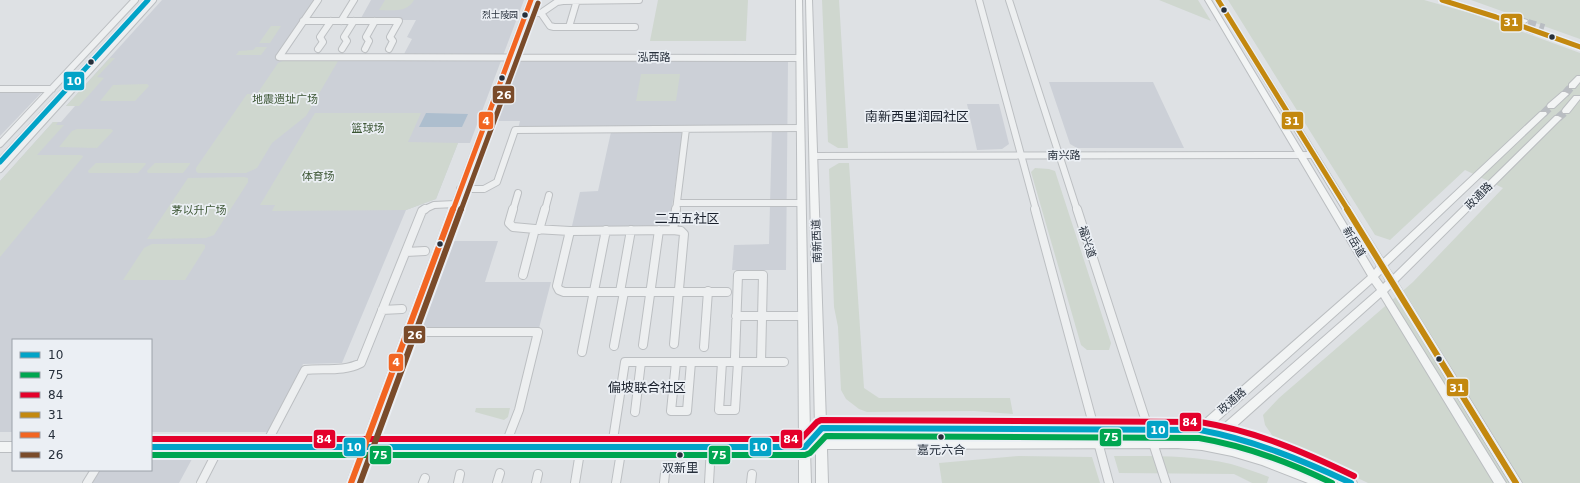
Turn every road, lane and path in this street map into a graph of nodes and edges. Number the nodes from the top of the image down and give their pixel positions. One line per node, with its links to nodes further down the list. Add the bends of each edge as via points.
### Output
1 (135, 0): 42 (street)
2 (142, 0): 50 (main road)
3 (148, 0): 56 (main road)
4 (153, 0): 57 (street)
5 (318, 0): 20 (street)
6 (354, 0): 22 (street)
7 (531, 0): 18 (street)
8 (578, 0): 9 (street); 19 (street, via 558,2); 27 (street)
9 (639, 0)
10 (798, 0): 38 (main road, 南新西道)
11 (809, 0): 55 (main road, 南新西道)
12 (979, 0): 51 (street)
13 (1009, 0): 52 (street, 福兴道)
14 (1208, 0): 53 (main road, 新岳道)
15 (1218, 0): 54 (main road, 新岳道)
16 (1442, 0): 26 (main road)
17 (1462, 0): 25 (main road)
18 (526, 13): 19 (street); 37 (street)
19 (541, 13): 27 (street, via 550,26)
20 (303, 21): 21 (street); 37 (street, 泓西路, via 279,57)
21 (331, 21): 22 (street); 36 (street, via 320,37 322,42)
22 (341, 21): 23 (street)
23 (354, 21): 24 (street); 33 (street, via 344,37 347,41)
24 (376, 21): 34 (street, via 366,37 369,42); 35 (street, via 399,21 390,36 393,41)
25 (1525, 21)
26 (1516, 24)
27 (569, 27): 28 (street)
28 (635, 27)
29 (1544, 28): 31 (main road)
30 (1535, 31): 32 (main road)
31 (1580, 41)
32 (1580, 47)
33 (342, 49)
34 (365, 49)
35 (389, 49)
36 (318, 50)
37 (509, 57): 38 (street, 泓西路); 59 (street)
38 (799, 58): 47 (main road, 南新西道)
39 (1580, 78): 40 (main road)
40 (1572, 86)
41 (0, 89): 42 (street)
42 (52, 89): 49 (street)
43 (1565, 94): 45 (main road)
44 (1577, 98): 60 (main road, 政通路)
45 (1551, 106)
46 (1542, 114): 58 (main road, 政通路)
47 (800, 128): 48 (street); 64 (main road, 南新西道)
48 (686, 129): 59 (street, via 514,130 497,182 486,189); 63 (street)
49 (0, 144)
50 (0, 153)
51 (1020, 155): 52 (street, 南兴路); 55 (street, 南兴路); 106 (street)
52 (1058, 155): 53 (street, 南兴路); 105 (street, 福兴道)
53 (1301, 155): 54 (street, 南兴路); 76 (main road, 新岳道)
54 (1314, 155): 74 (main road, 新岳道)
55 (814, 156): 104 (main road, 南新西道)
56 (0, 162)
57 (0, 169)
58 (1468, 184): 60 (main road); 74 (main road, 政通路)
59 (460, 188): 65 (street)
60 (1484, 191): 77 (main road, 政通路)
61 (518, 193): 66 (street, via 509,223 513,227)
62 (549, 195): 66 (street)
63 (677, 203): 64 (street); 70 (street)
64 (801, 203): 89 (main road, 南新西道)
65 (455, 204): 73 (street, via 434,205 422,211); 90 (street)
66 (537, 230): 71 (street); 75 (street)
67 (606, 230): 68 (street); 71 (street); 80 (street)
68 (631, 230): 69 (street); 81 (street)
69 (660, 230): 70 (street); 82 (street)
70 (673, 230): 78 (street, via 681,230 684,234)
71 (570, 231): 80 (street, via 557,286 564,292)
72 (425, 251): 73 (street)
73 (406, 252): 86 (street)
74 (1383, 265): 76 (main road, 政通路); 77 (main road, 新岳道)
75 (523, 275)
76 (1374, 276): 79 (main road, 新岳道); 107 (main road, 政通路)
77 (1392, 282): 79 (main road, 政通路); 144 (main road, 新岳道)
78 (679, 291): 82 (street); 83 (street); 91 (street)
79 (1382, 291): 108 (main road, 政通路); 143 (main road, 新岳道)
80 (594, 292): 81 (street); 95 (street)
81 (622, 292): 82 (street); 93 (street)
82 (651, 292): 92 (street)
83 (708, 292): 84 (street); 94 (street)
84 (727, 292)
85 (402, 309): 86 (street)
86 (382, 310): 115 (street, via 361,363 355,368 304,370)
87 (736, 316): 88 (street); 88 (street, via 738,275 763,275); 96 (street)
88 (762, 316): 89 (street); 101 (street)
89 (803, 316): 123 (main road, 南新西道)
90 (407, 332): 116 (street); 117 (street, via 538,332 519,410)
91 (674, 344)
92 (643, 345)
93 (614, 346)
94 (704, 347)
95 (582, 352)
96 (736, 360): 100 (street); 100 (street, via 735,410 719,410); 101 (street)
97 (641, 362): 98 (street); 103 (street); 119 (street, via 625,362)
98 (676, 362): 99 (street); 99 (street, via 671,411 687,411)
99 (691, 362): 100 (street)
100 (722, 362)
101 (761, 362): 102 (street)
102 (784, 362)
103 (634, 412)
104 (822, 428): 106 (main road); 111 (main road, 南新西道); 123 (main road)
105 (1148, 428): 106 (main road); 107 (main road); 110 (street, 福兴道)
106 (1095, 429): 109 (street)
107 (1200, 430): 108 (main road); 112 (main road)
108 (1222, 432): 112 (main road, 政通路); 142 (main road, via 1265,445)
109 (1098, 442): 110 (main road); 111 (main road); 139 (street)
110 (1153, 443): 112 (main road); 140 (street, 福兴道)
111 (821, 444): 123 (main road); 138 (main road, 南新西道)
112 (1201, 445): 141 (main road, via 1237,452 1282,466)
113 (152, 446): 114 (main road)
114 (220, 446): 115 (main road); 129 (street)
115 (265, 446): 116 (main road)
116 (365, 446): 117 (main road); 130 (street)
117 (504, 446): 118 (main road)
118 (581, 446): 119 (main road); 133 (street)
119 (617, 446): 122 (main road); 134 (street)
120 (0, 447): 121 (main road)
121 (12, 447)
122 (711, 447): 123 (main road); 136 (street)
123 (805, 447): 137 (main road, 南新西道)
124 (94, 471): 128 (street)
125 (500, 473): 131 (street)
126 (665, 473): 135 (street)
127 (538, 474): 132 (street)
128 (87, 483)
129 (201, 483)
130 (351, 483)
131 (497, 483)
132 (536, 483)
133 (575, 483)
134 (616, 483)
135 (664, 483)
136 (709, 483)
137 (805, 483)
138 (822, 483)
139 (1109, 483)
140 (1166, 483)
141 (1321, 483)
142 (1351, 483)
143 (1500, 483)
144 (1516, 483)

